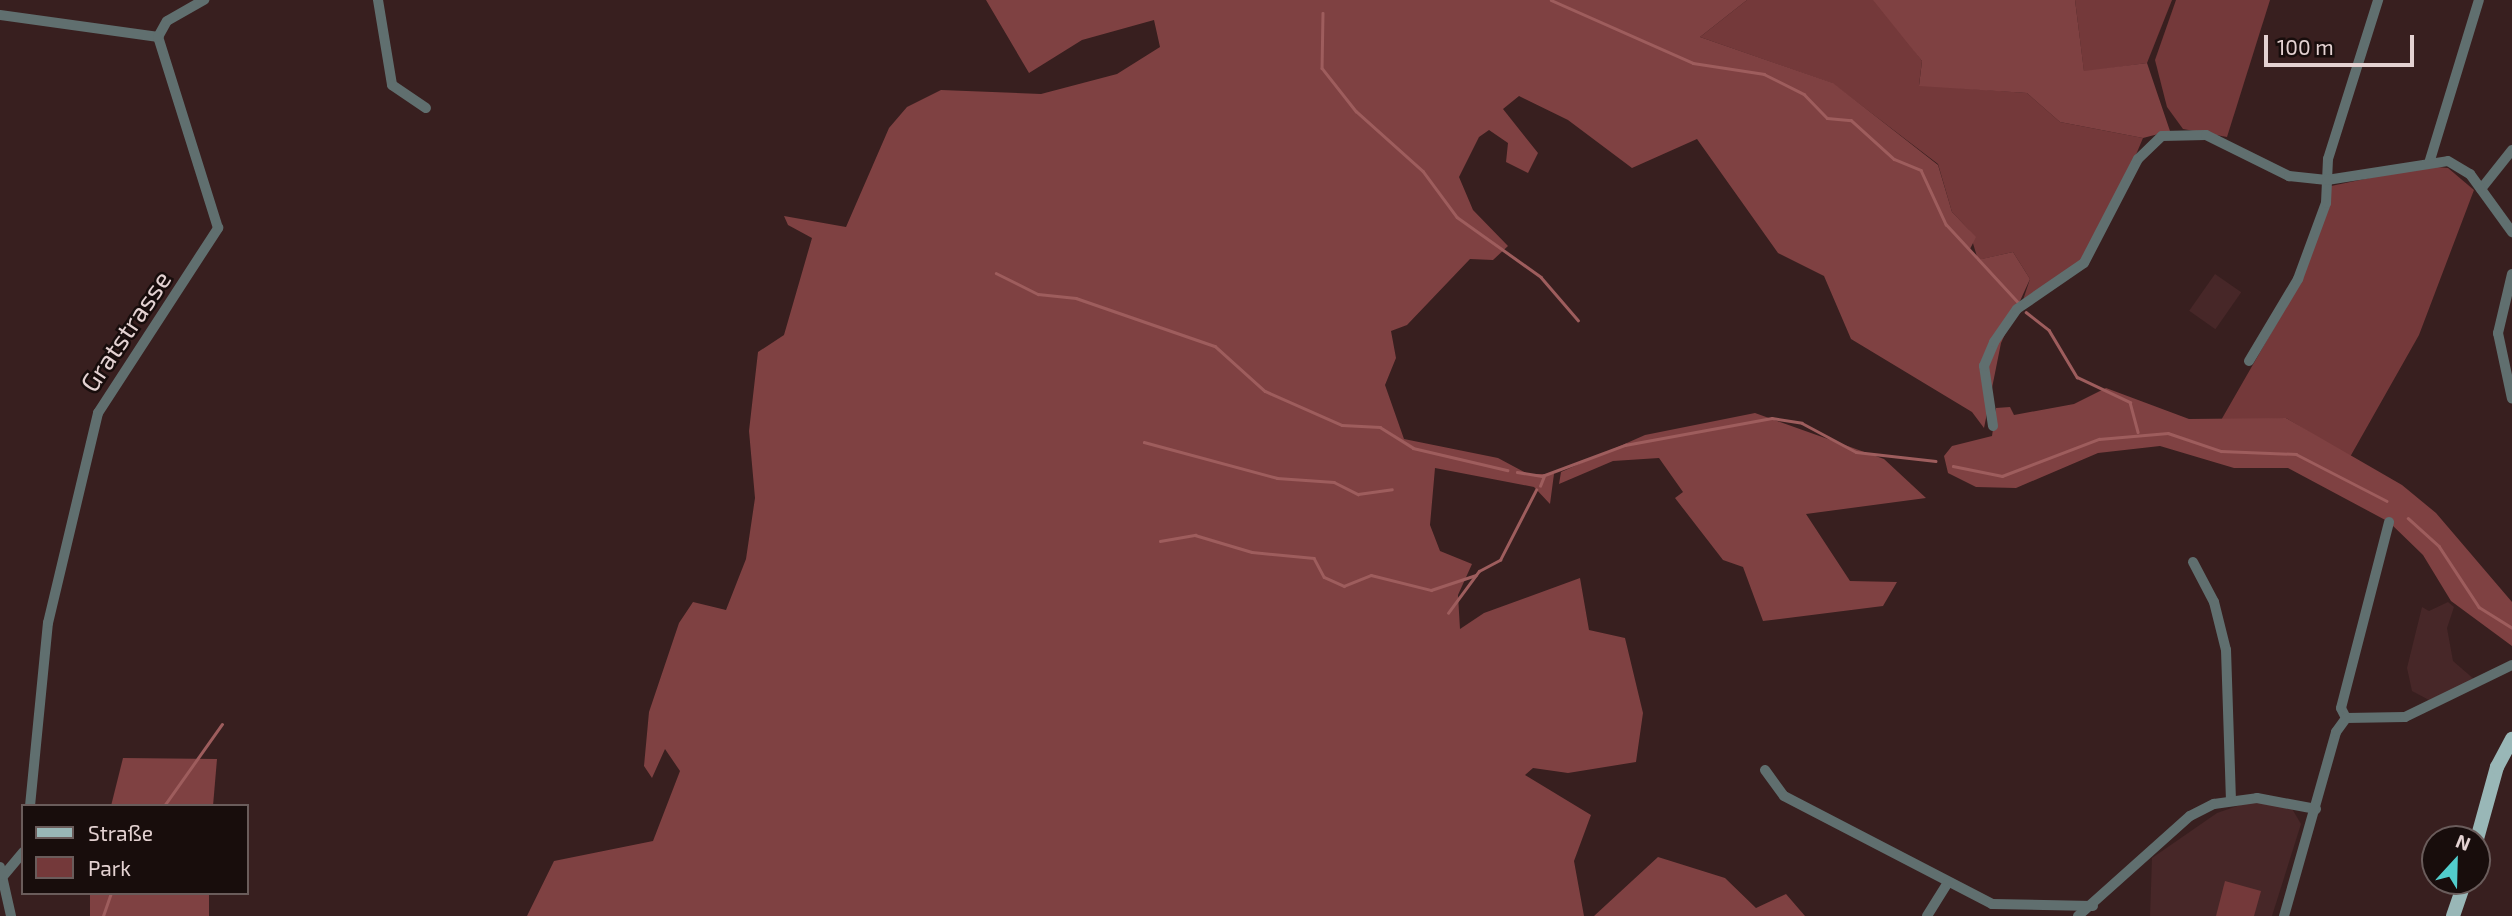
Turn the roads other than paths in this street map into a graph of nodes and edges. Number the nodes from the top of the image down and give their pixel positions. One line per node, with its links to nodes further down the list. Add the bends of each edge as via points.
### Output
1 (204, 0): 6 (street, via 167,21)
2 (377, 0): 7 (street, via 393,85)
3 (2378, 0): 10 (street, via 2328,159)
4 (2479, 0): 9 (street)
5 (0, 15): 6 (street)
6 (158, 37): 24 (street, Gratstrasse, via 218,228 98,413 48,623)
7 (426, 108)
8 (2512, 150): 11 (street)
9 (2430, 160): 10 (street); 11 (street, via 2459,166)
10 (2327, 180): 14 (street, via 2326,203 2298,279); 16 (street, via 2289,176 2206,135 2176,132 2149,143 2084,263 2017,309 1994,342 1984,366)
11 (2481, 189): 12 (street)
12 (2512, 232)
13 (2512, 274): 15 (street, via 2498,333)
14 (2249, 360)
15 (2512, 399)
16 (1993, 426)
17 (2389, 522): 20 (street, via 2342,708)
18 (2193, 562): 23 (street, via 2214,602 2226,650)
19 (2512, 665): 20 (street, via 2405,717)
20 (2346, 718): 25 (street)
21 (2512, 739): 26 (main road)
22 (1765, 770): 29 (street, via 1784,796)
23 (2231, 800): 25 (street, via 2276,799); 31 (street, via 2190,816)
24 (30, 804)
25 (2316, 809): 35 (street)
26 (2482, 825)
27 (21, 854): 28 (street)
28 (2, 871): 32 (street)
29 (1948, 883): 31 (street, via 2006,908); 33 (street)
30 (2460, 895): 36 (main road)
31 (2093, 906): 34 (street)
32 (11, 916)
33 (1927, 916)
34 (2078, 916)
35 (2284, 916)
36 (2453, 916)

